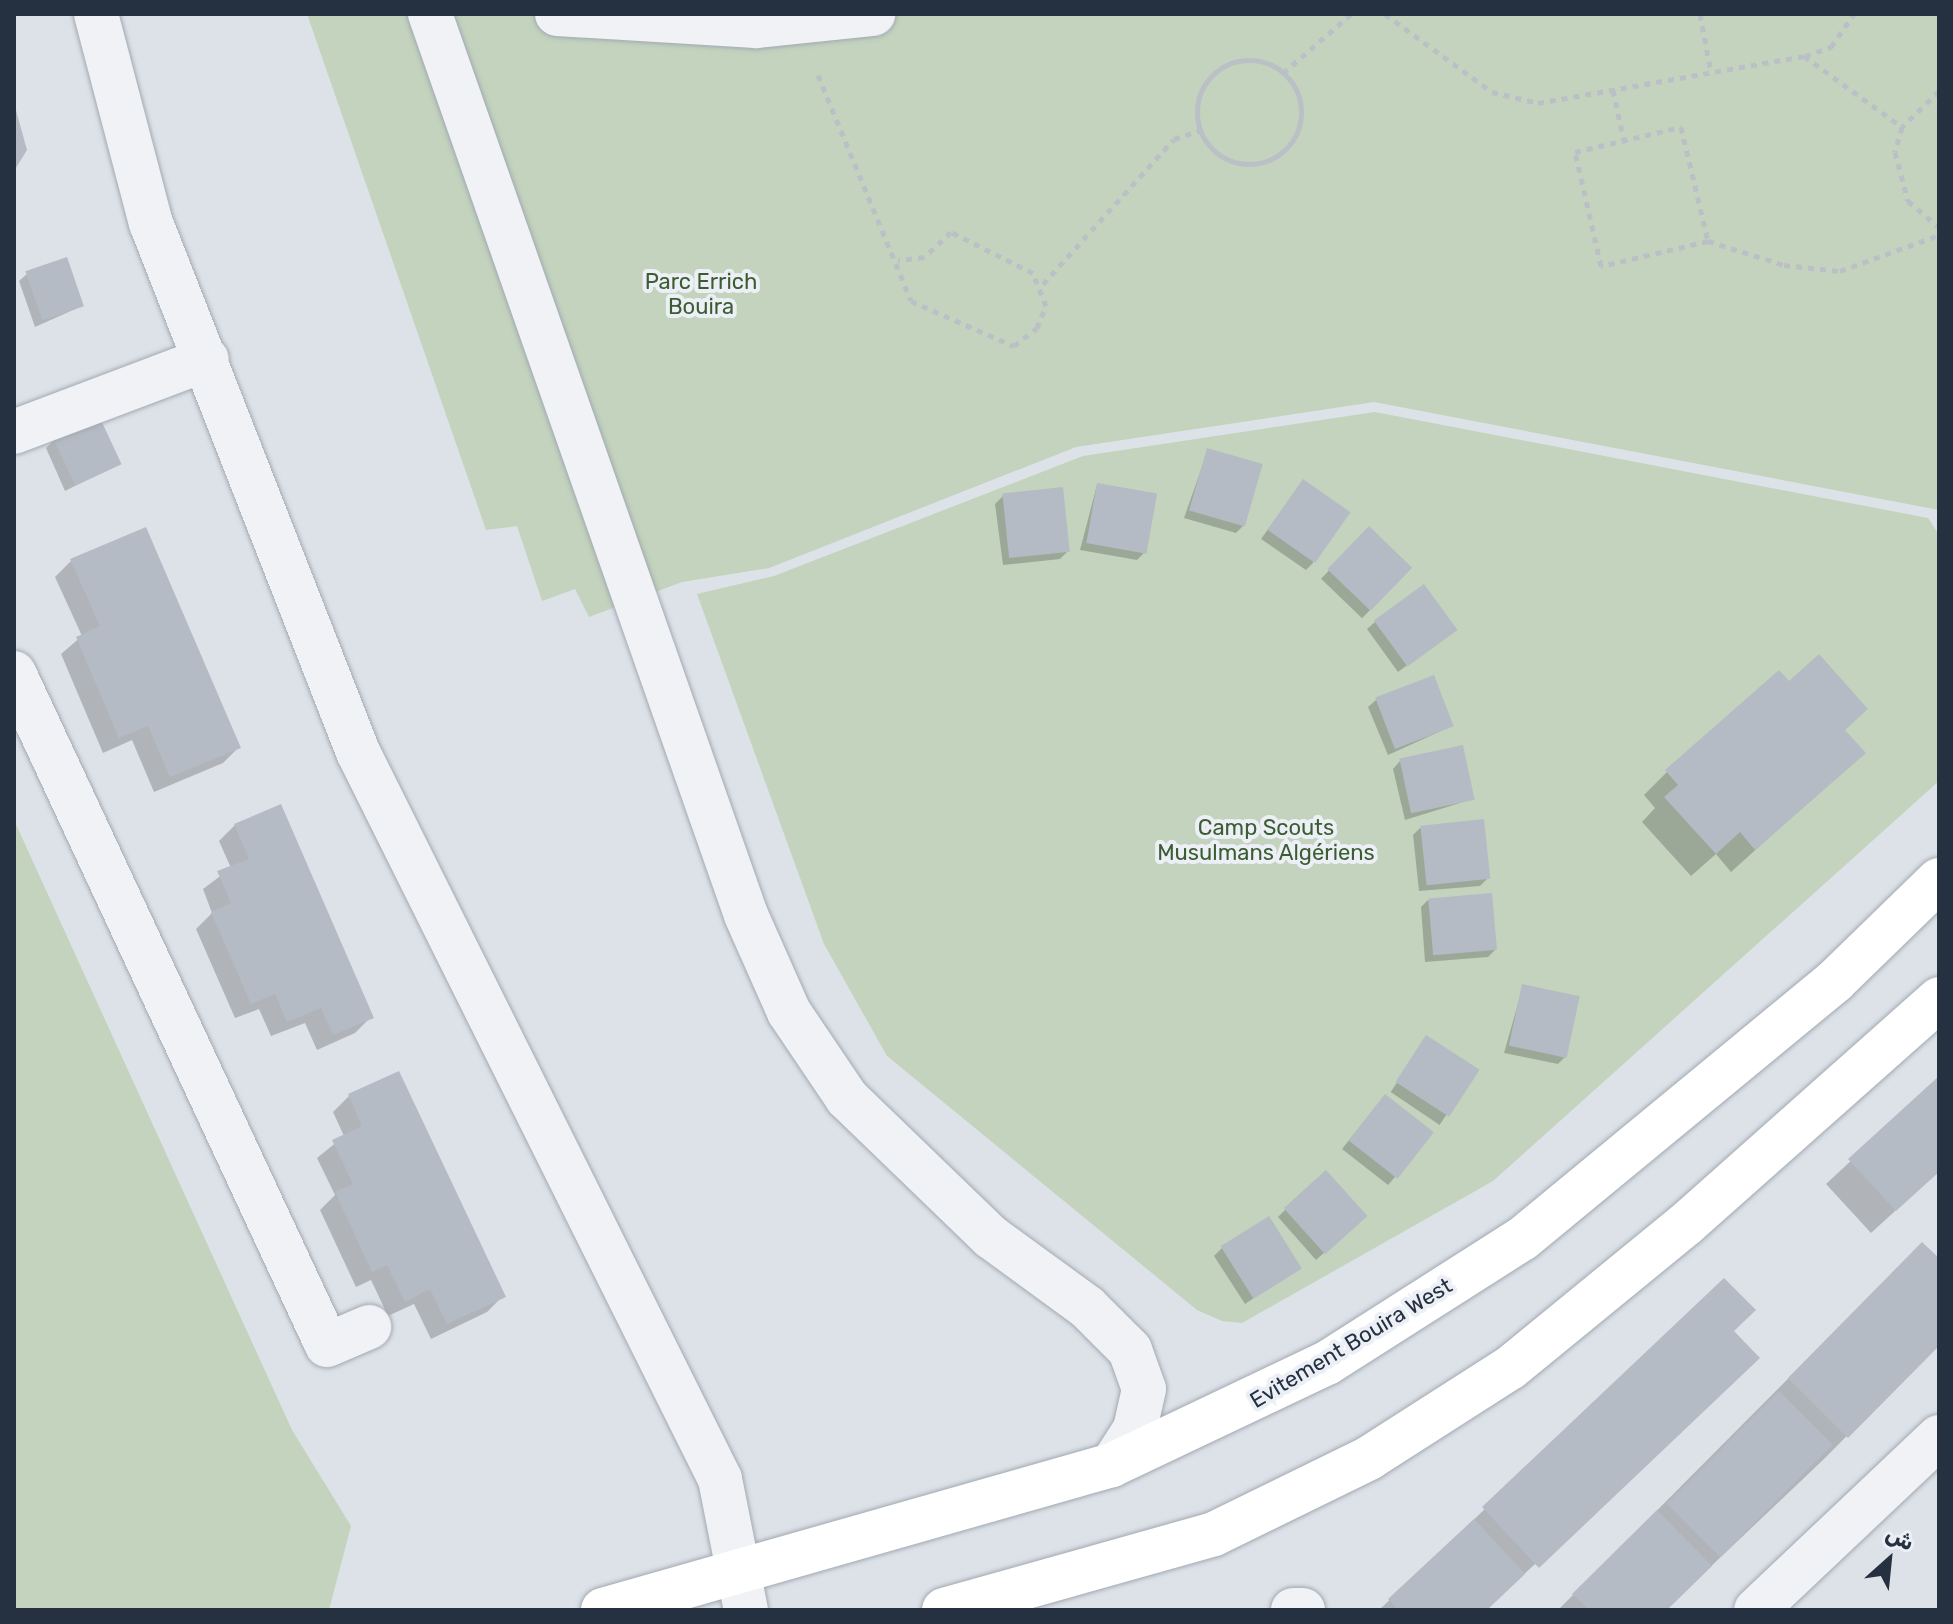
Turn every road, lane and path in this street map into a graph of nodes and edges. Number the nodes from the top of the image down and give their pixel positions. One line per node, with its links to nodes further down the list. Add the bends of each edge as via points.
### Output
1 (96, 14): 23 (street, via 151,223)
2 (430, 14): 30 (street, via 741,900 789,1012 847,1098 991,1237 1087,1307 1130,1350 1144,1389 1135,1429)
3 (557, 14): 9 (street)
4 (873, 14): 9 (street)
5 (1351, 14): 12 (path)
6 (1385, 14): 13 (path, via 1492,92 1538,103)
7 (1700, 14): 11 (path)
8 (1854, 14): 10 (path, via 1831,47)
9 (795, 23): 21 (path)
10 (1804, 56): 11 (path); 15 (path)
11 (1711, 72): 13 (path)
12 (1283, 73): 16 (path, via 1251,59 1218,69 1199,96); 16 (path, via 1298,94 1301,120 1296,137 1271,160 1237,164)
13 (1613, 90): 17 (path)
14 (1939, 91): 15 (path)
15 (1902, 127): 18 (path, via 1897,177 1908,201)
16 (1199, 131): 22 (path, via 1174,139)
17 (1624, 141): 20 (path, via 1681,127); 20 (path, via 1575,152 1601,266)
18 (1939, 227)
19 (1939, 235): 20 (path, via 1840,271 1784,265)
20 (1708, 241)
21 (898, 260): 22 (path, via 924,257 951,232); 22 (path, via 911,301 1014,346 1037,328 1046,306)
22 (1043, 284)
23 (207, 359): 24 (street); 31 (street, via 358,752 720,1479)
24 (14, 432)
25 (14, 673): 28 (street, via 327,1345)
26 (1939, 880): 30 (highway, Evitement Bouira West, via 1835,981 1522,1239 1327,1363)
27 (1939, 1000): 33 (highway, via 1686,1224 1510,1368 1369,1458 1214,1534)
28 (369, 1327)
29 (1939, 1437): 36 (street)
30 (1112, 1465): 31 (highway, Evitement Bouira West)
31 (740, 1590): 32 (highway, Evitement Bouira West)
32 (603, 1610)
33 (944, 1610)
34 (1293, 1610): 35 (street)
35 (1303, 1610)
36 (1756, 1610)

